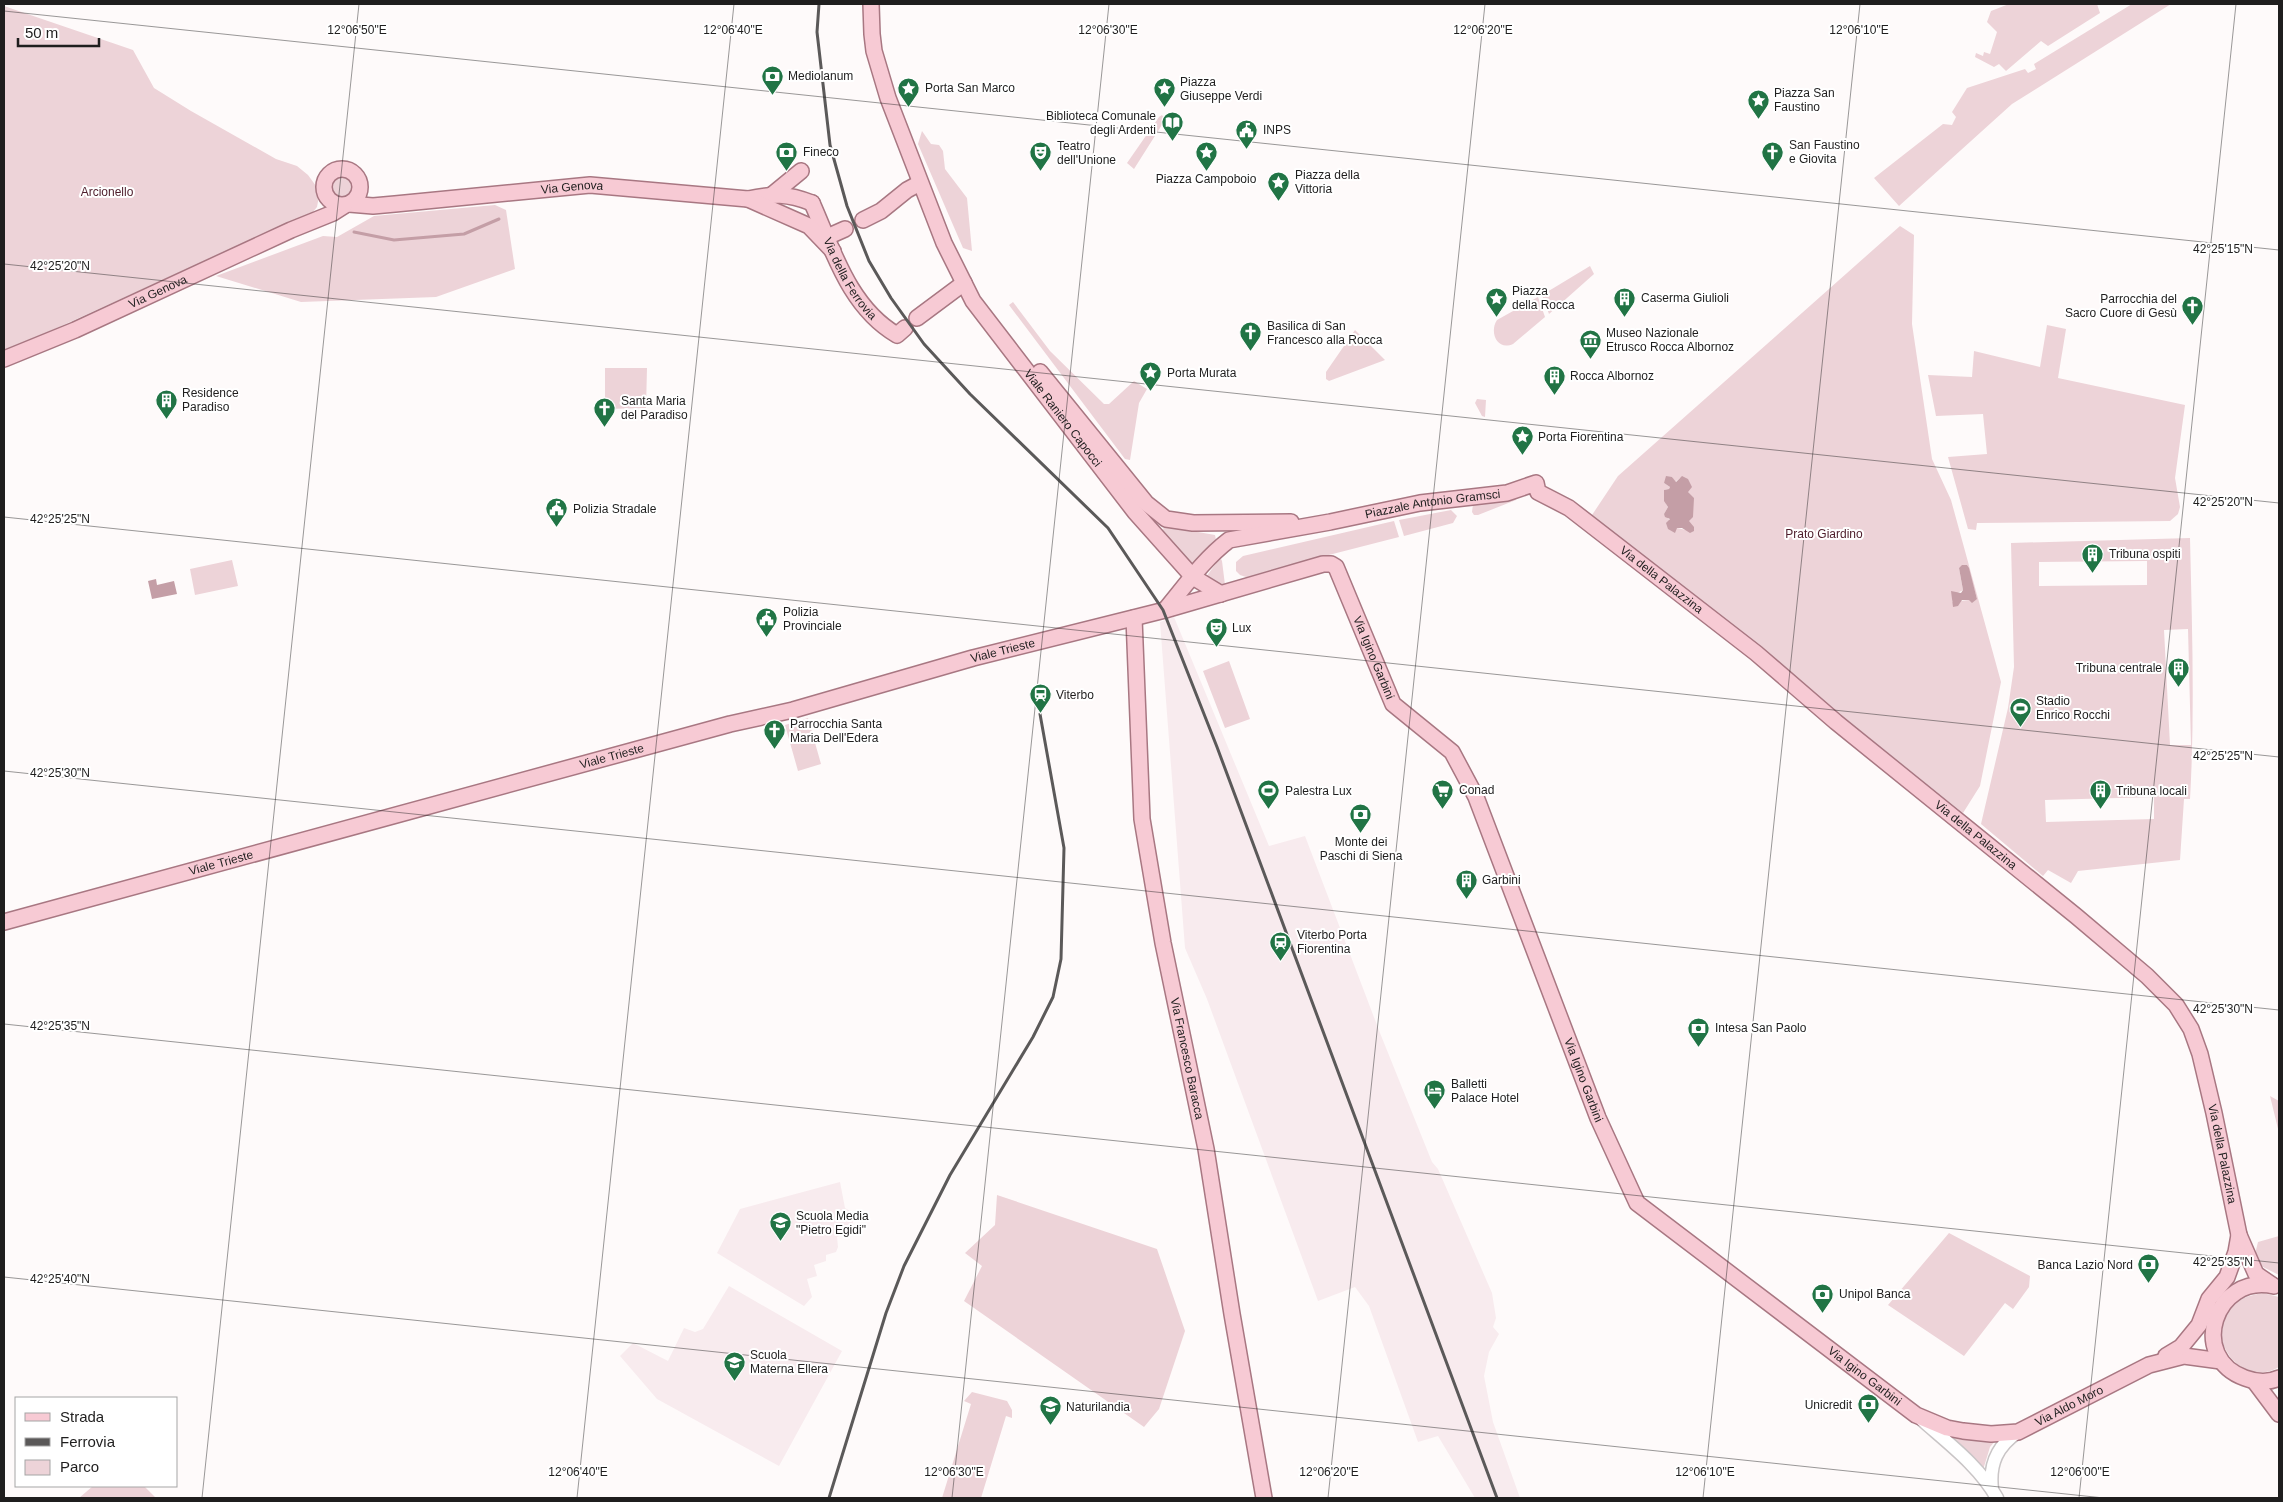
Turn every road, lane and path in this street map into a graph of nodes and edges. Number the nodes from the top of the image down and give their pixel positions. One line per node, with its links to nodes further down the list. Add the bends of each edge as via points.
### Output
1 (871, 4): 3 (main road, Viale Raniero Capocci, via 874,52)
2 (801, 171): 6 (main road)
3 (920, 183): 9 (main road); 14 (main road, Viale Raniero Capocci)
4 (360, 192): 5 (main road, via 357,176 342,169 326,178 323,187); 7 (main road, Via Genova, via 374,201); 8 (main road)
5 (326, 196): 8 (main road, via 333,204); 10 (main road)
6 (772, 201): 7 (main road, Via Genova, via 590,184); 12 (main road, Via della Ferrovia, via 800,198 812,203); 13 (main road, via 809,226)
7 (395, 204): 8 (main road, Via Genova)
8 (347, 205): 10 (main road, Via Genova)
9 (863, 220)
10 (310, 222): 17 (main road, Via Genova, via 75,330)
11 (845, 229): 12 (main road)
12 (827, 236): 13 (main road, Via della Ferrovia)
13 (833, 251): 16 (main road, Via della Ferrovia, via 839,268 870,315 897,334)
14 (964, 284): 15 (main road); 19 (main road, Viale Raniero Capocci, via 980,295); 21 (main road, Viale Raniero Capocci, via 1044,394)
15 (917, 318)
16 (905, 328)
17 (4, 359)
18 (1536, 483): 20 (main road, Piazzale Antonio Gramsci, via 1507,493 1420,503); 27 (main road, Via della Palazzina, via 1538,492 1569,508 1756,653 1836,722 2076,916 2176,1005 2191,1029 2200,1054)
19 (1150, 508): 20 (main road, Piazzale Antonio Gramsci, via 1166,519 1193,523)
20 (1330, 522): 22 (main road, Piazzale Antonio Gramsci, via 1229,540)
21 (1166, 547): 22 (main road); 24 (main road, via 1176,568 1176,585)
22 (1193, 577): 23 (main road); 24 (main road, Piazzale Antonio Gramsci)
23 (1221, 594): 24 (main road, Viale Trieste); 33 (main road, Via Igino Garbini, via 1323,564 1336,568 1393,704 1452,752 1476,797 1598,1118 1637,1203)
24 (1169, 604): 25 (main road, Viale Trieste)
25 (1134, 618): 26 (main road, Viale Trieste, via 973,658 793,710 730,724); 37 (main road, Via Francesco Baracca, via 1142,819 1162,943 1206,1149)
26 (4, 922)
27 (2238, 1235): 28 (main road, Via della Palazzina, via 2256,1274); 30 (main road, via 2228,1277 2209,1299 2199,1325 2181,1347)
28 (2275, 1286): 29 (main road, via 2252,1285 2234,1292 2221,1306 2213,1324 2214,1343)
29 (2221, 1361): 30 (main road, Via Aldo Moro, via 2184,1356); 32 (main road, via 2236,1375)
30 (2150, 1365): 35 (main road, Via Aldo Moro)
31 (2279, 1378): 32 (main road)
32 (2255, 1382): 34 (main road)
33 (1916, 1414): 35 (main road, Via Aldo Moro, via 1947,1428 1963,1431); 36 (street, Via Igino Garbini, via 1961,1455)
34 (2279, 1414)
35 (2018, 1432): 36 (street, Via Igino Garbini, via 1997,1451 1992,1466)
36 (1995, 1493)
37 (1264, 1498)

